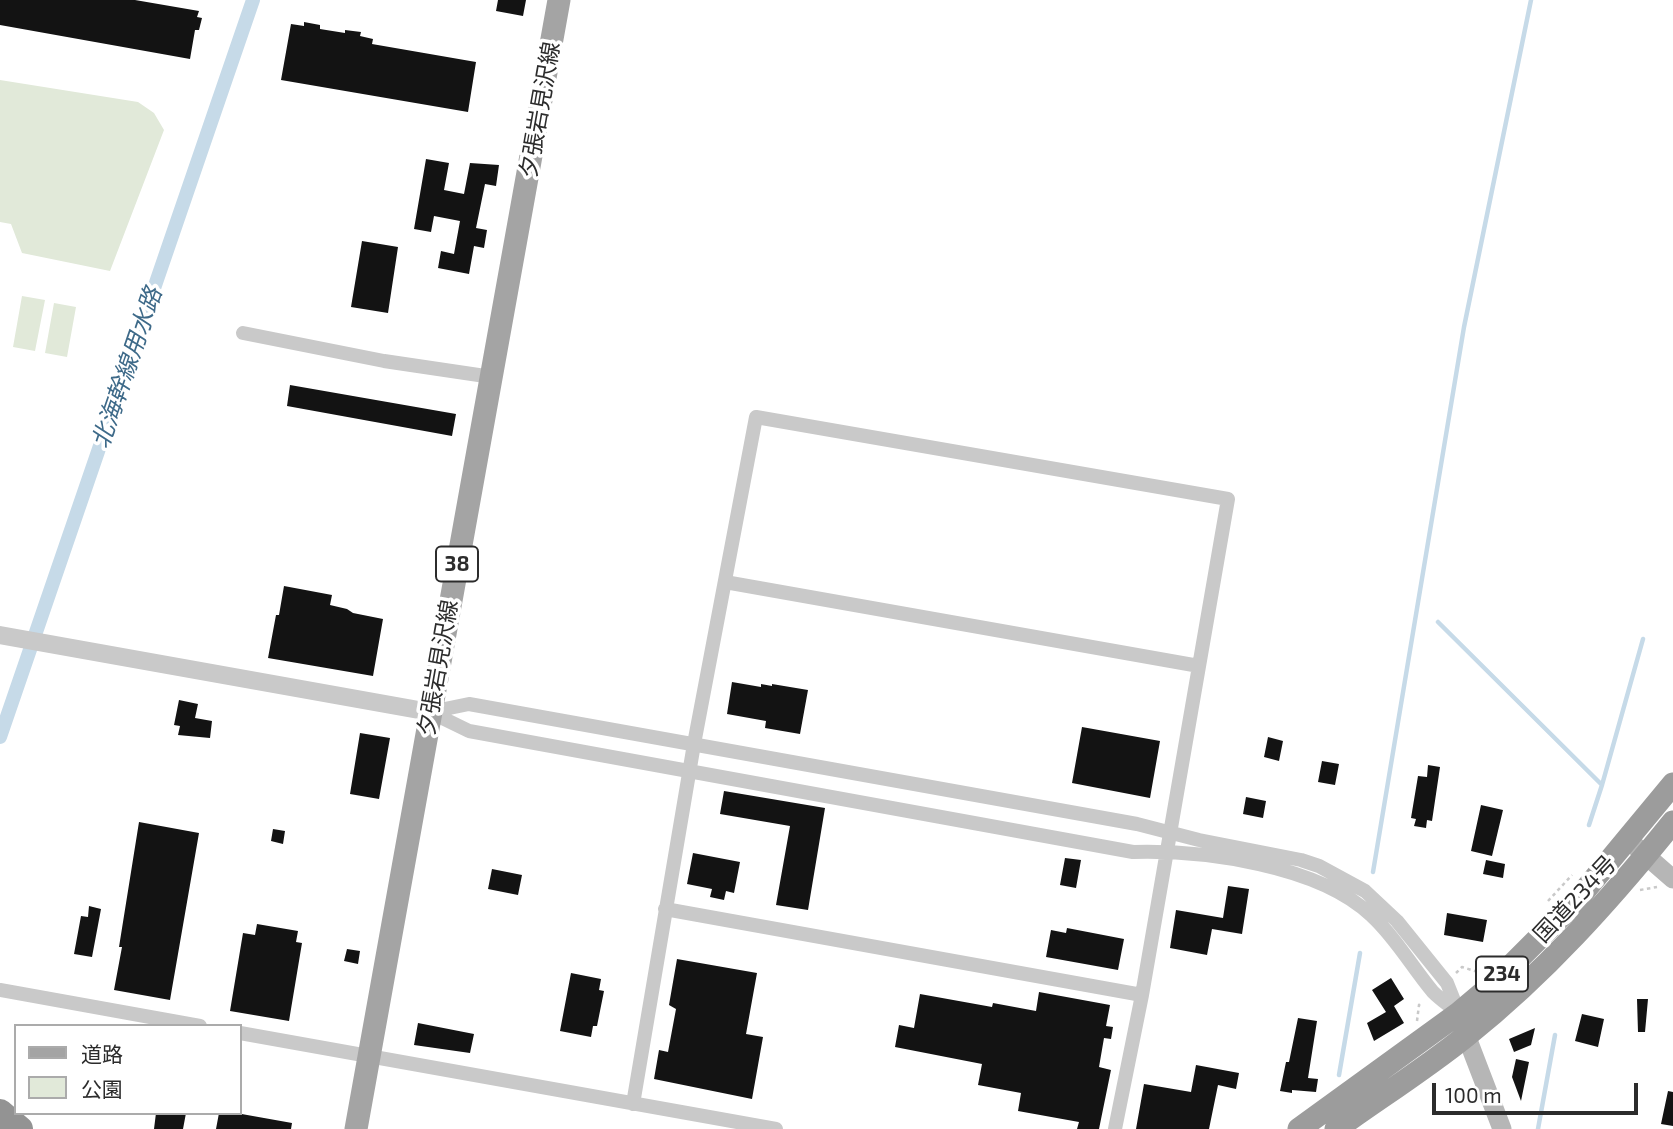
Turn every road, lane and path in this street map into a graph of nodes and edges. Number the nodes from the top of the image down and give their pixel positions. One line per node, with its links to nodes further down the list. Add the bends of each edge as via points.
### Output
1 (559, 0): 3 (main road, 夕張岩見沢線 / 38)
2 (243, 333): 3 (street)
3 (492, 377): 7 (main road, 夕張岩見沢線 / 38)
4 (725, 582): 6 (street); 6 (street, via 756,417 1228,499); 8 (street)
5 (0, 635): 7 (street)
6 (1199, 666): 12 (street)
7 (430, 712): 8 (street, via 469,704); 9 (street, via 469,732); 23 (main road, 夕張岩見沢線 / 38)
8 (694, 744): 9 (street); 12 (street)
9 (690, 771): 14 (street, via 1133,852); 16 (street)
10 (1673, 784): 13 (highway, 国道234号 / 234)
11 (1673, 822): 13 (highway, 国道234号 / 234)
12 (1170, 833): 14 (street); 19 (street, via 1301,860 1365,891 1447,983)
13 (1637, 848): 15 (main road); 19 (highway, 国道234号 / 234); 22 (highway, 国道234号 / 234, via 1577,935)
14 (1167, 851): 18 (street); 19 (street, via 1289,872 1330,886 1371,915 1434,993)
15 (1673, 878)
16 (665, 909): 18 (street); 24 (street)
17 (0, 990): 20 (street)
18 (1142, 995): 29 (street)
19 (1459, 1013): 22 (main road); 30 (highway, 国道234号 / 234)
20 (189, 1024)
21 (242, 1033): 23 (street)
22 (1466, 1036): 31 (highway, 国道234号 / 234); 32 (main road)
23 (369, 1056): 24 (street); 27 (main road, 夕張岩見沢線 / 38)
24 (633, 1104): 28 (street)
25 (0, 1112): 26 (highway)
26 (20, 1129)
27 (356, 1129)
28 (776, 1129)
29 (1115, 1129)
30 (1299, 1129)
31 (1336, 1129)
32 (1502, 1129)

